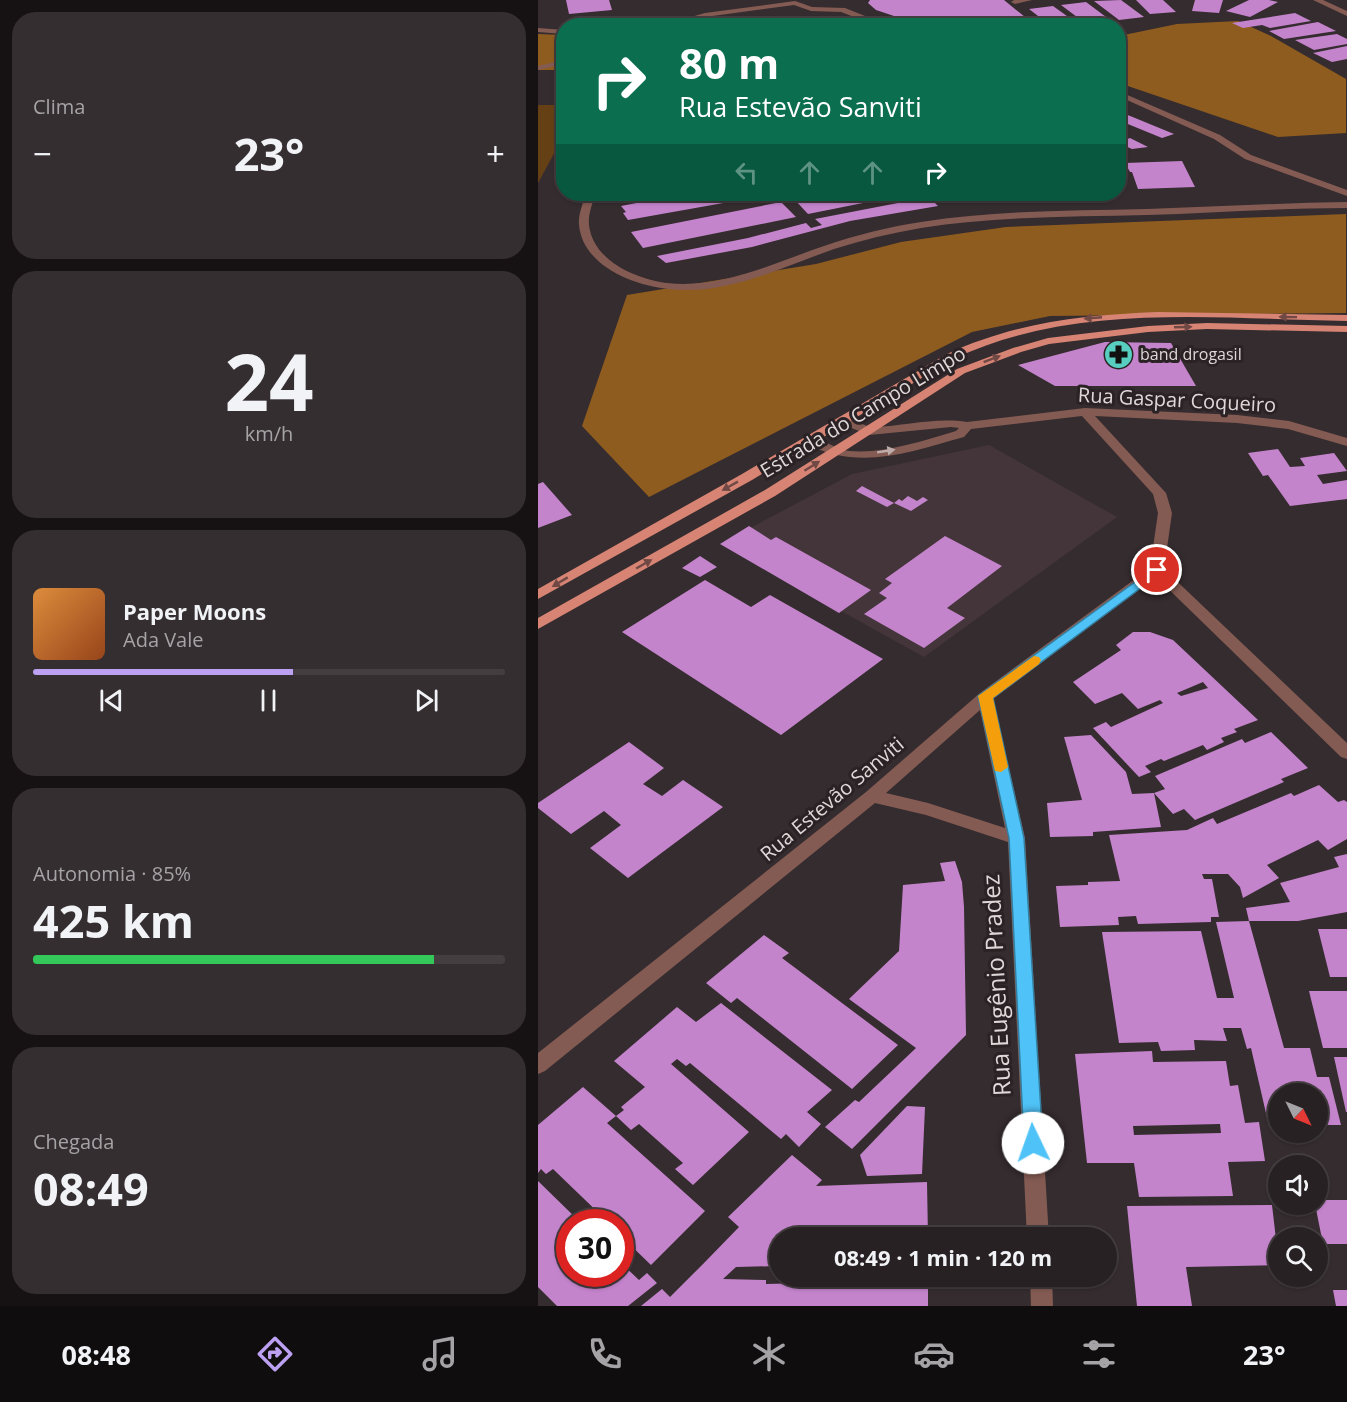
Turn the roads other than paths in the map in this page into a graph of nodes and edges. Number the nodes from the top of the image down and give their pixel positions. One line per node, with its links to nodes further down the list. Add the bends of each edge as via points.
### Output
1 (1028, 0): 5 (street)
2 (1317, 0): 7 (street)
3 (797, 2): 6 (street, via 811,9); 8 (street)
4 (852, 2): 6 (street)
5 (1015, 2)
6 (842, 10): 9 (street)
7 (1346, 14)
8 (693, 18)
9 (864, 18)
10 (538, 30): 11 (street)
11 (556, 31)
12 (556, 64): 13 (street)
13 (538, 68)
14 (1126, 97): 15 (street, via 1217,137 1248,157)
15 (1346, 193)
16 (588, 201): 17 (street, via 585,229 593,247 607,262 632,277 684,288 726,282 852,240 948,221)
17 (1346, 205)
18 (1346, 318): 21 (main road, Estrada do Campo Limpo, one-way to 21, via 1158,315 1060,322 1007,334 950,356)
19 (1346, 330): 23 (main road, Estrada do Campo Limpo, one-way to 19, via 961,371 1048,340 1207,326)
20 (1085, 412): 22 (street, Rua Gaspar Coqueiro); 25 (street, Rua Gaspar Coqueiro, via 1237,418 1289,425); 27 (street, via 1159,493 1165,513)
21 (842, 420): 23 (street, Rua Gaspar Coqueiro); 24 (main road, Estrada do Campo Limpo)
22 (967, 426): 23 (street, Rua Gaspar Coqueiro, via 951,423); 26 (street, Rua Gaspar Coqueiro, one-way to 22, via 891,451 960,434)
23 (869, 431): 26 (main road, Estrada do Campo Limpo)
24 (809, 440): 26 (street, Rua Gaspar Coqueiro); 28 (main road, Estrada do Campo Limpo, one-way to 28)
25 (1346, 442)
26 (835, 452): 29 (main road, Estrada do Campo Limpo, one-way to 26)
27 (1157, 570): 30 (street, Rua Estevão Sanviti); 31 (street)
28 (538, 596)
29 (538, 624)
30 (985, 696): 32 (street, Rua Estevão Sanviti); 33 (street, Rua Eugênio Pradez)
31 (1346, 753)
32 (872, 796): 33 (street, via 928,809); 34 (street, Rua Estevão Sanviti)
33 (1016, 838): 35 (street, Rua Eugênio Pradez)
34 (538, 1065)
35 (1037, 1227)
36 (1041, 1287): 37 (street)
37 (1042, 1306)

